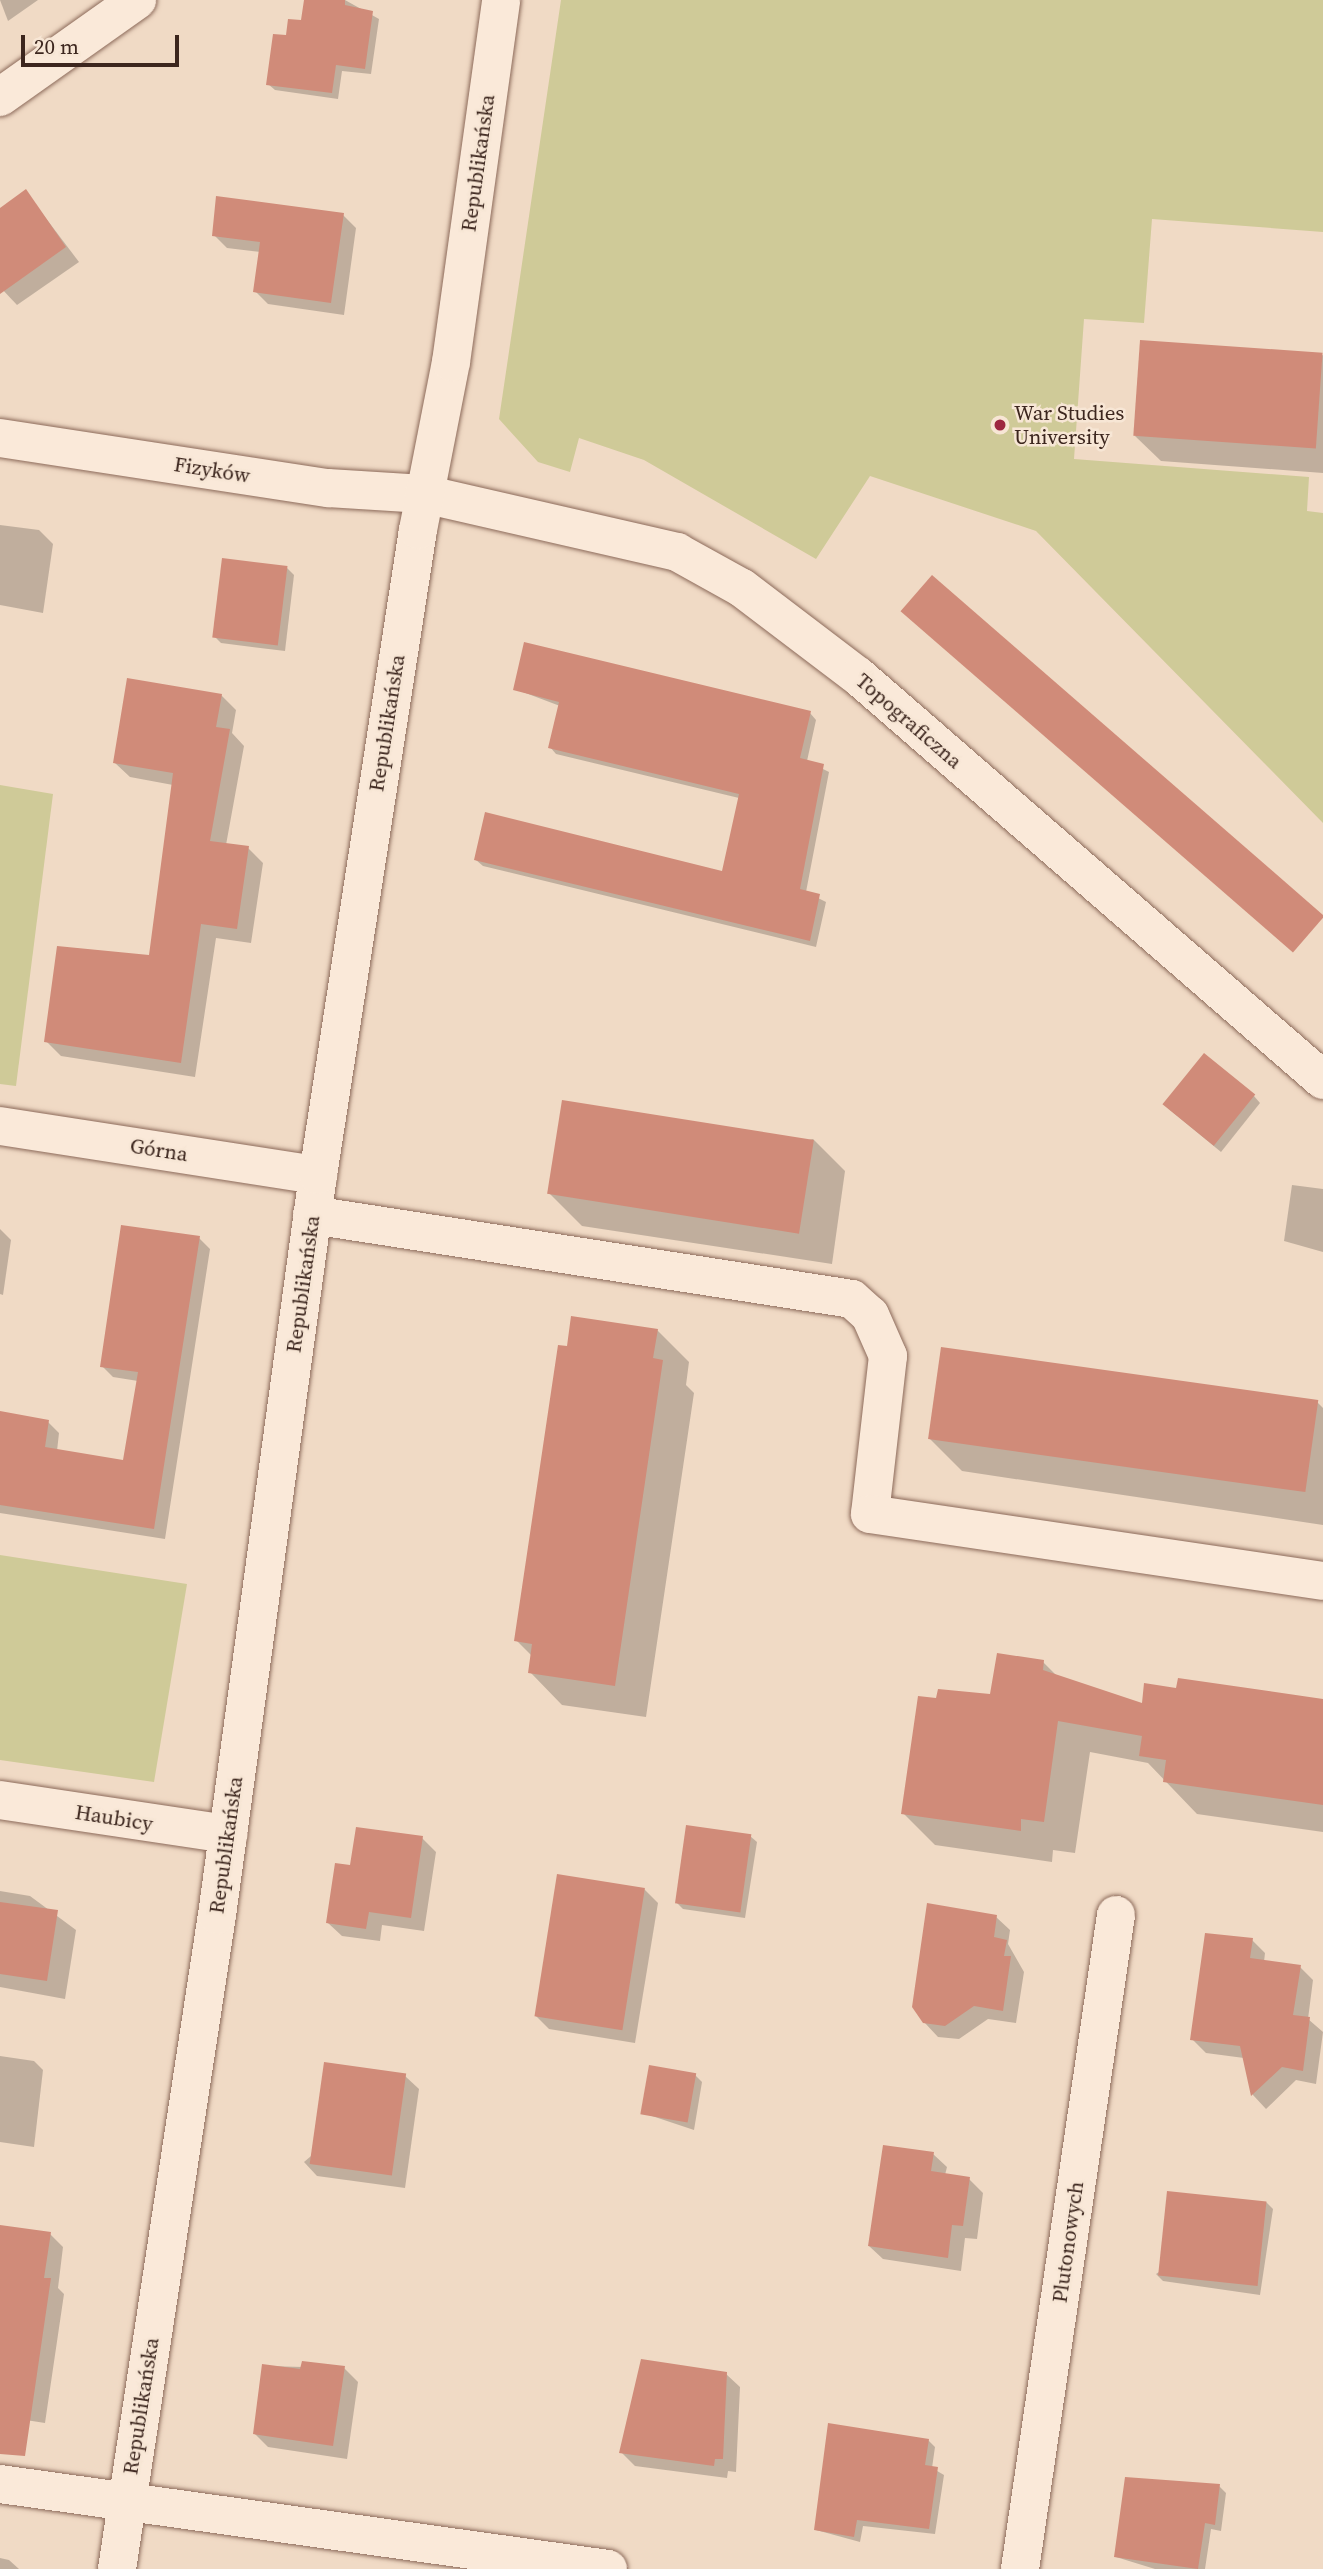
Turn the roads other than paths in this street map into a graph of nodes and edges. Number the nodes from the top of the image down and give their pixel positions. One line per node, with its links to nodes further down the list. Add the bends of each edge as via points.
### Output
1 (137, 0): 3 (street)
2 (501, 0): 5 (street, Republikańska, via 451,362)
3 (0, 97)
4 (0, 438): 5 (street, Fizyków, via 328,488)
5 (424, 495): 6 (street, Topograficzna, via 655,544 743,589 858,676); 8 (street, Republikańska)
6 (1323, 1080)
7 (0, 1126): 8 (street, Górna)
8 (318, 1175): 9 (street, Republikańska)
9 (312, 1215): 10 (street, via 852,1298 870,1315 888,1356 870,1514); 12 (street, Republikańska)
10 (1323, 1581)
11 (0, 1800): 12 (street, Haubicy)
12 (228, 1834): 15 (street, Republikańska)
13 (1116, 1915): 18 (street, Plutonowych)
14 (0, 2484): 15 (street)
15 (125, 2503): 16 (street, Republikańska); 17 (street)
16 (117, 2569)
17 (608, 2569)
18 (1020, 2569)

